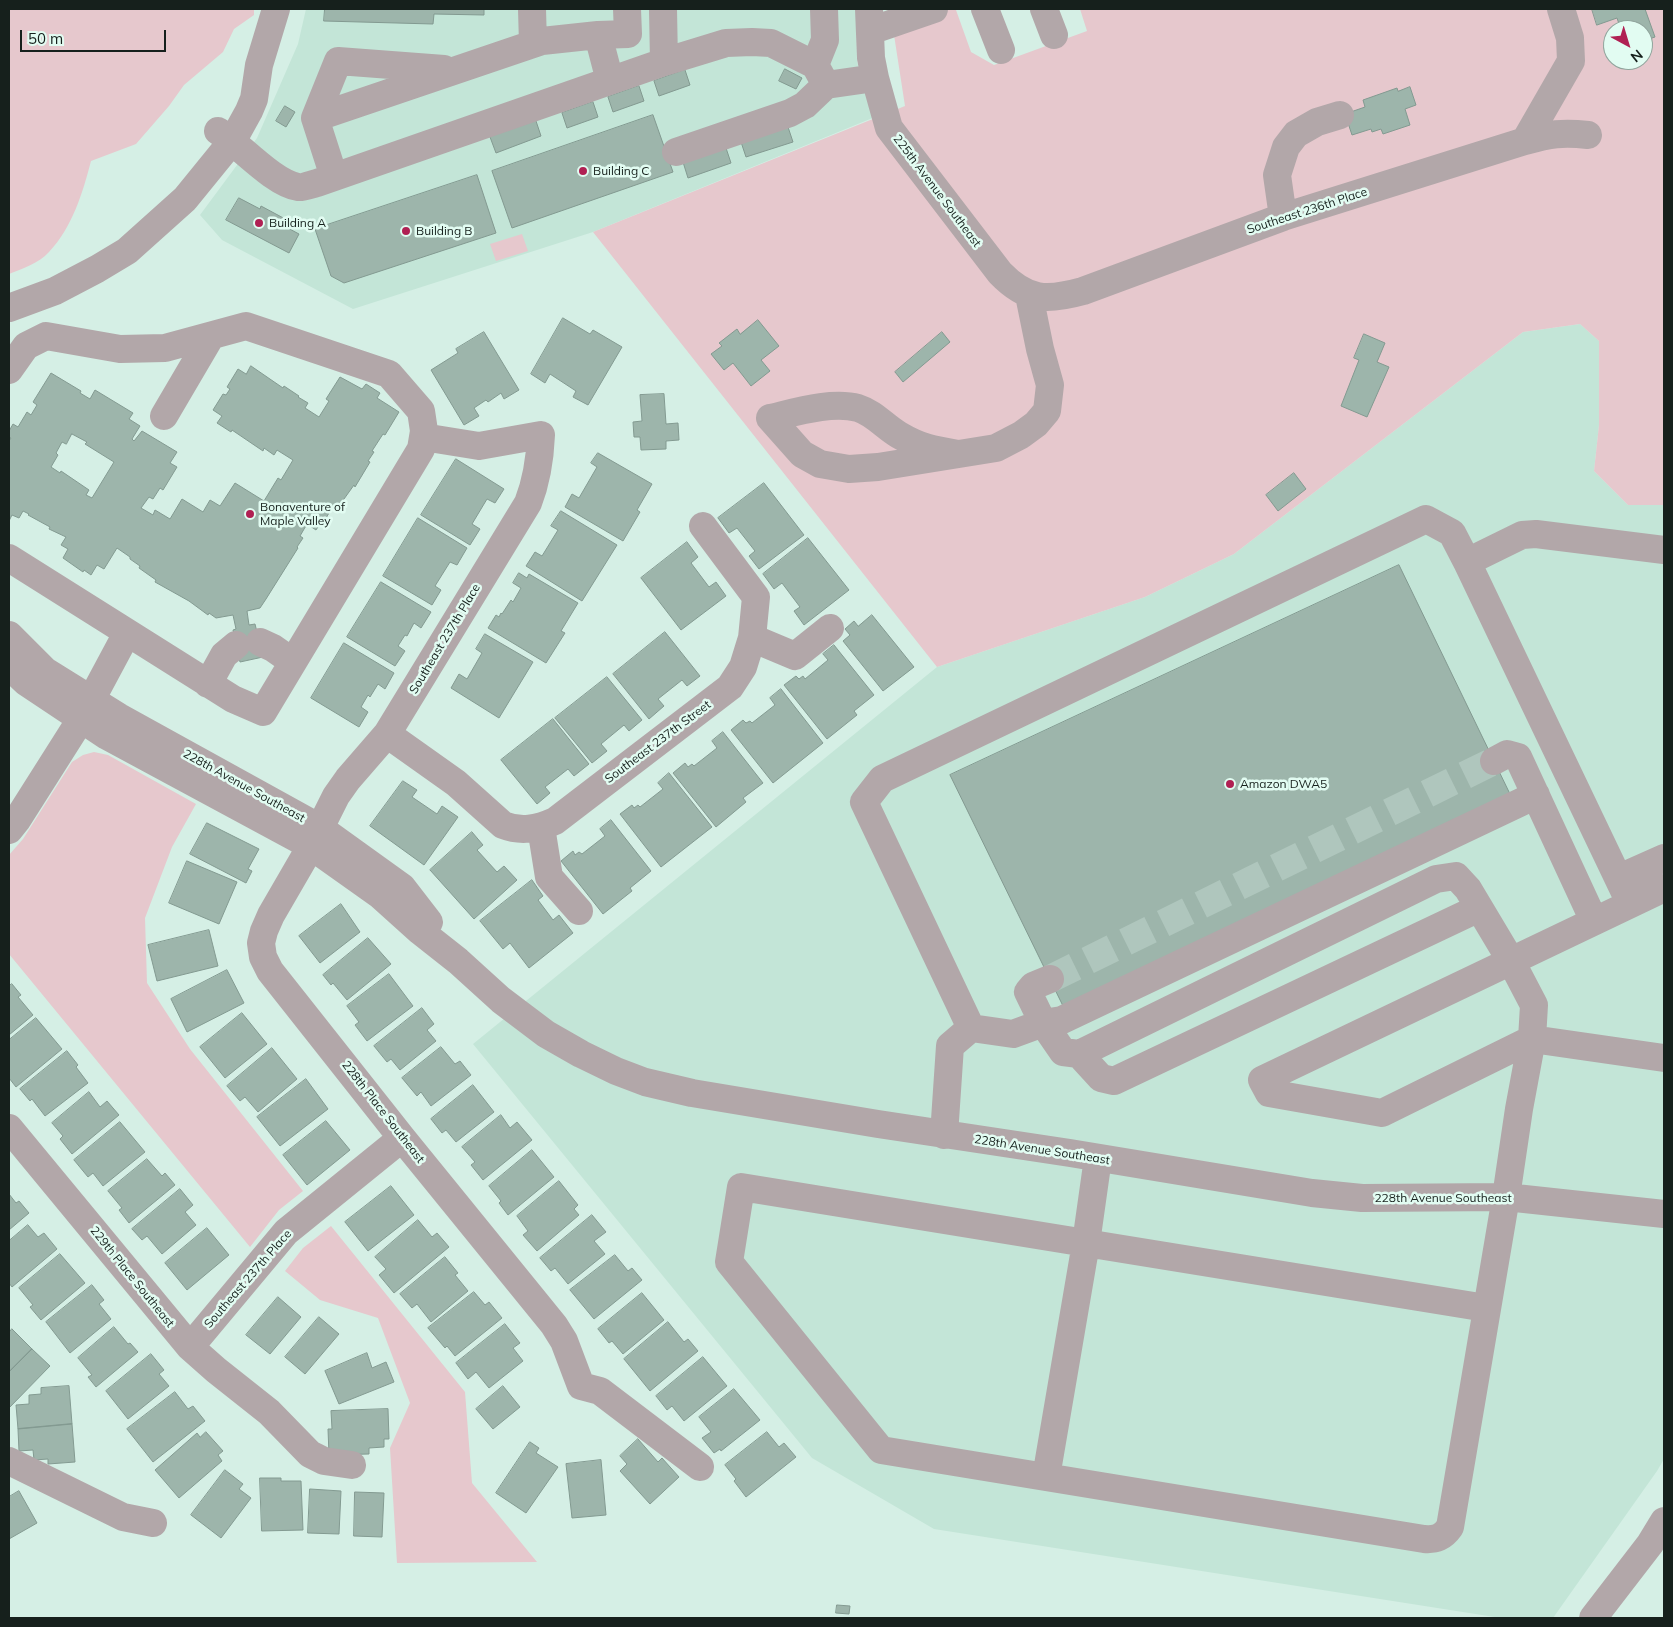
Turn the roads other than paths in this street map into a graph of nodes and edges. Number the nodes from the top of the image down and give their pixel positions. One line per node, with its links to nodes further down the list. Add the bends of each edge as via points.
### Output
1 (276, 9): 23 (street, via 259,65 239,94)
2 (532, 9): 13 (street)
3 (627, 9): 11 (street, via 628,34)
4 (662, 9): 15 (street)
5 (824, 9): 17 (street)
6 (934, 9): 10 (street)
7 (985, 9): 14 (street)
8 (1044, 9): 12 (street)
9 (1561, 9): 24 (street, via 1570,38 1571,61)
10 (869, 20): 18 (street, 225th Avenue Southeast)
11 (598, 35): 13 (street); 19 (street)
12 (1054, 35)
13 (533, 44): 16 (street)
14 (1001, 50)
15 (664, 62): 17 (street, via 726,43 771,43); 19 (street)
16 (455, 70): 21 (street); 21 (street, via 338,61)
17 (821, 75): 18 (street); 25 (street, via 805,105 790,113)
18 (875, 78): 29 (street, 225th Avenue Southeast, via 889,128 1000,273 1012,286)
19 (610, 80): 26 (street)
20 (1340, 115): 27 (street, via 1317,122 1296,134 1286,147 1278,175)
21 (315, 118): 26 (street)
22 (1588, 135): 24 (street, Southeast 236th Place, via 1568,132)
23 (225, 136): 26 (street, via 276,178 299,188); 28 (street, via 119,234 65,267); 30 (street, via 185,200 127,251 55,291)
24 (1525, 141): 27 (street, Southeast 236th Place)
25 (676, 152)
26 (334, 177)
27 (1283, 217): 29 (street, Southeast 236th Place, via 1083,291 1062,297)
28 (9, 291)
29 (1029, 295): 35 (street, via 1050,385 1046,411 1036,424 996,448)
30 (9, 308)
31 (211, 336): 32 (street, via 165,348 120,349 46,336 26,346); 33 (street); 34 (street, via 246,326 389,374 421,411)
32 (9, 370)
33 (164, 416)
34 (423, 437): 44 (street, via 421,448); 48 (street, Southeast 237th Place, via 479,446 541,435 540,462 528,503)
35 (958, 454): 35 (street, via 878,467 820,464 802,454 770,418 837,406 858,408 925,448)
36 (703, 526): 43 (street, Southeast 237th Street, via 756,597)
37 (1664, 550): 39 (street, via 1536,534 1522,535)
38 (9, 558): 41 (street)
39 (1467, 562): 55 (street); 64 (street, via 1452,533 1426,519 882,779 864,802)
40 (830, 628): 43 (street, via 795,656)
41 (127, 633): 46 (street); 47 (street)
42 (9, 636): 47 (street, 228th Avenue Southeast)
43 (752, 638): 51 (street, Southeast 237th Street, via 743,667 730,687 555,821)
44 (293, 662): 46 (street, via 273,648 248,644 224,655); 46 (street, via 263,712)
45 (9, 666): 47 (street, 228th Avenue Southeast, via 26,682)
46 (208, 684)
47 (86, 710): 52 (street); 53 (street, 228th Avenue Southeast)
48 (387, 734): 51 (street, via 456,783 503,825 523,830); 53 (street, Southeast 237th Place, via 336,796)
49 (1494, 761): 50 (street, via 1508,754 1518,757)
50 (1536, 795): 60 (street); 63 (street, via 1062,1020)
51 (541, 827): 59 (street, via 549,877)
52 (9, 830)
53 (316, 837): 69 (street, 228th Avenue Southeast, via 501,1000 546,1034 616,1071 645,1082 692,1093); 70 (street, 228th Place Southeast, via 268,923 261,943 263,956 270,971)
54 (1664, 858): 55 (street)
55 (1619, 878): 57 (street)
56 (1664, 888): 57 (street)
57 (1630, 903): 60 (street)
58 (1479, 908): 61 (street); 66 (street, via 1114,1081 1101,1078); 66 (street, via 1456,876 1436,880)
59 (580, 910)
60 (1594, 921): 61 (street)
61 (1511, 961): 65 (street, via 1534,1005); 65 (street, via 1262,1080 1269,1093 1382,1112)
62 (1050, 979): 63 (street, via 1033,986 1028,992)
63 (1043, 1023): 64 (street, via 1012,1034); 66 (street, via 1063,1052)
64 (970, 1028): 69 (street, via 950,1046)
65 (1532, 1040): 67 (street); 72 (street)
66 (1079, 1054)
67 (1664, 1058)
68 (9, 1128): 76 (street, 229th Place Southeast)
69 (944, 1135): 71 (street, 228th Avenue Southeast)
70 (402, 1138): 76 (street, Southeast 237th Place, via 286,1232); 79 (street, 228th Place Southeast, via 554,1325 564,1340 580,1386 600,1391)
71 (1098, 1158): 72 (street, 228th Avenue Southeast, via 1312,1193 1362,1198); 74 (street)
72 (1506, 1197): 73 (street, 228th Avenue Southeast); 75 (street)
73 (1664, 1214)
74 (1086, 1243): 75 (street); 80 (street); 80 (street, via 741,1187 729,1262 881,1450)
75 (1486, 1308): 80 (street, via 1450,1527 1433,1540)
76 (190, 1347): 78 (street, 229th Place Southeast, via 269,1412 317,1458)
77 (9, 1461): 81 (street, via 123,1517)
78 (352, 1465)
79 (700, 1467)
80 (1046, 1477)
81 (153, 1523)
82 (1661, 1532): 83 (street)
83 (1594, 1618)

